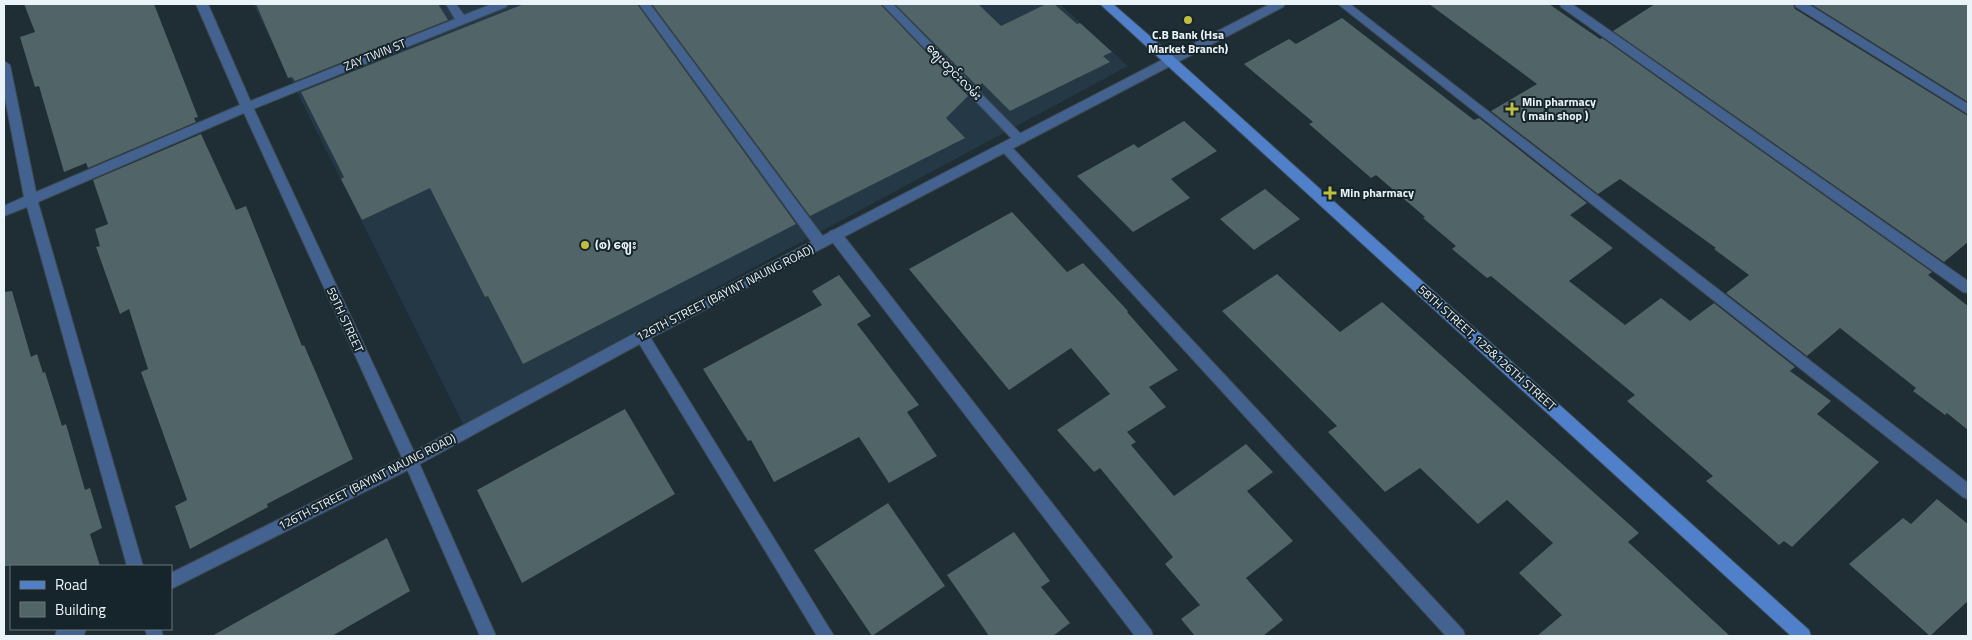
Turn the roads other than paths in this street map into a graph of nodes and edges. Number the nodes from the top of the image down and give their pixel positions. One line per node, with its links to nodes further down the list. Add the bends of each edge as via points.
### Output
1 (202, 4): 14 (street, 59TH STREET)
2 (451, 4): 11 (street)
3 (502, 4): 11 (lane, ZAY TWIN ST)
4 (644, 4): 21 (street)
5 (887, 4): 16 (street, ဈေးတွင်းလမ်း)
6 (1106, 4): 12 (main road, 58TH STREET, 125&126TH STREET)
7 (1279, 4): 12 (street, 126TH STREET (BAYINT NAUNG ROAD))
8 (1343, 4): 25 (street)
9 (1565, 4): 22 (street)
10 (1800, 4): 15 (street)
11 (461, 20): 14 (lane, ZAY TWIN ST)
12 (1171, 60): 16 (street, 126TH STREET (BAYINT NAUNG ROAD)); 34 (main road, 58TH STREET, 125&126TH STREET)
13 (4, 65): 18 (street)
14 (247, 107): 18 (street); 24 (street, 59TH STREET)
15 (1968, 110)
16 (1020, 140): 17 (street, 126TH STREET (BAYINT NAUNG ROAD))
17 (1005, 147): 20 (street, 126TH STREET (BAYINT NAUNG ROAD)); 33 (street)
18 (32, 199): 19 (street); 26 (street)
19 (4, 211)
20 (835, 235): 21 (street, 126TH STREET (BAYINT NAUNG ROAD)); 32 (street)
21 (820, 243): 23 (street, 126TH STREET (BAYINT NAUNG ROAD))
22 (1968, 288)
23 (642, 336): 24 (street, 126TH STREET (BAYINT NAUNG ROAD)); 31 (street)
24 (411, 461): 27 (street, 126TH STREET (BAYINT NAUNG ROAD)); 30 (street, 59TH STREET)
25 (1968, 492)
26 (135, 565)
27 (172, 580)
28 (76, 630): 29 (street)
29 (63, 636)
30 (488, 636)
31 (826, 636)
32 (1145, 636)
33 (1457, 636)
34 (1803, 636)

